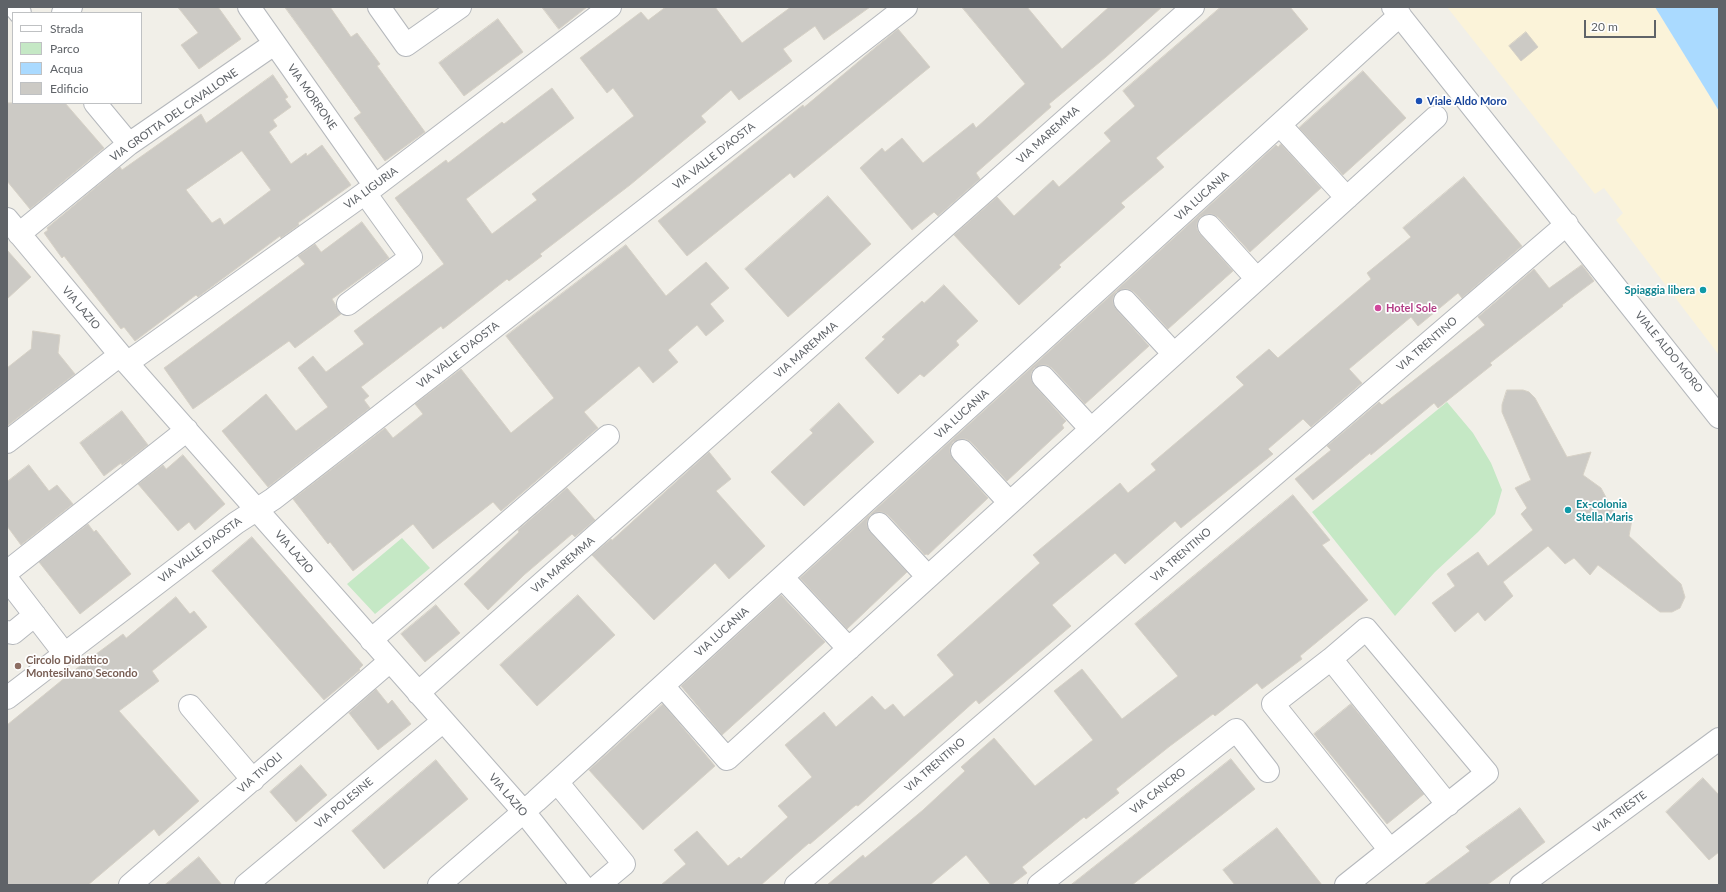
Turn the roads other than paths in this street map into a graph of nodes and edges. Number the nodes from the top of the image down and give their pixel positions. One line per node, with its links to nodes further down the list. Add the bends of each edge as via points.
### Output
1 (249, 7): 8 (street, VIA MORRONE)
2 (380, 7): 3 (street, via 406,46)
3 (460, 7)
4 (610, 7): 13 (street, VIA LIGURIA)
5 (906, 7): 31 (street, VIA VALLE D'AOSTA, via 273,499)
6 (1193, 7): 45 (street, VIA MAREMMA)
7 (1396, 11): 11 (street, VIA LUCANIA); 15 (street, VIALE ALDO MORO)
8 (274, 44): 12 (street, VIA GROTTA DEL CAVALLONE); 13 (street, VIA MORRONE)
9 (96, 104): 12 (street)
10 (1436, 117): 14 (street)
11 (1280, 125): 14 (street); 34 (street, VIA LUCANIA)
12 (129, 144): 17 (street, VIA GROTTA DEL CAVALLONE)
13 (370, 190): 20 (street, VIA MORRONE, via 411,257); 22 (street, VIA LIGURIA)
14 (1347, 198): 18 (street)
15 (1567, 224): 24 (street, VIALE ALDO MORO); 61 (street, VIA TRENTINO)
16 (1209, 226): 18 (street)
17 (13, 227): 22 (street, VIA LAZIO)
18 (1258, 279): 21 (street)
19 (1125, 302): 21 (street)
20 (348, 304)
21 (1174, 354): 25 (street)
22 (124, 359): 26 (street, VIA LAZIO); 28 (street, VIA LIGURIA)
23 (1043, 377): 25 (street)
24 (1719, 417)
25 (1091, 429): 30 (street)
26 (187, 430): 31 (street, VIA LAZIO); 33 (street)
27 (608, 436): 39 (street)
28 (7, 442)
29 (962, 451): 30 (street)
30 (1010, 503): 35 (street)
31 (256, 508): 39 (street, VIA LAZIO); 41 (street, VIA VALLE D'AOSTA)
32 (879, 524): 35 (street)
33 (7, 572)
34 (782, 577): 40 (street); 44 (street, VIA LUCANIA)
35 (928, 577): 40 (street)
36 (7, 578): 37 (street)
37 (35, 615): 38 (street, via 13,633); 41 (street)
38 (7, 632)
39 (371, 640): 43 (street, VIA LAZIO)
40 (849, 649): 44 (street, via 727,759)
41 (64, 653): 46 (street, VIA VALLE D'AOSTA)
42 (1331, 659): 53 (street); 53 (street, via 1366,629 1487,773); 55 (street, via 1273,704)
43 (390, 661): 45 (street, VIA LAZIO); 51 (street, VIA TIVOLI)
44 (663, 686): 52 (street, VIA LUCANIA)
45 (418, 693): 48 (street, VIA LAZIO)
46 (7, 698)
47 (190, 706): 51 (street)
48 (442, 722): 54 (street, VIA LAZIO); 57 (street, VIA POLESINE)
49 (1719, 739): 64 (street, VIA TRIESTE)
50 (1268, 771): 62 (street, VIA CANCRO, via 1236,730)
51 (253, 780): 56 (street, VIA TIVOLI)
52 (557, 782): 54 (street, VIA LUCANIA); 60 (street, via 624,864)
53 (1448, 805): 55 (street)
54 (524, 812): 58 (street, VIA LUCANIA); 59 (street, VIA LAZIO)
55 (1390, 850): 63 (street)
56 (130, 885)
57 (246, 885)
58 (439, 885)
59 (582, 885)
60 (599, 885)
61 (796, 885)
62 (1039, 885)
63 (1346, 885)
64 (1521, 885)

